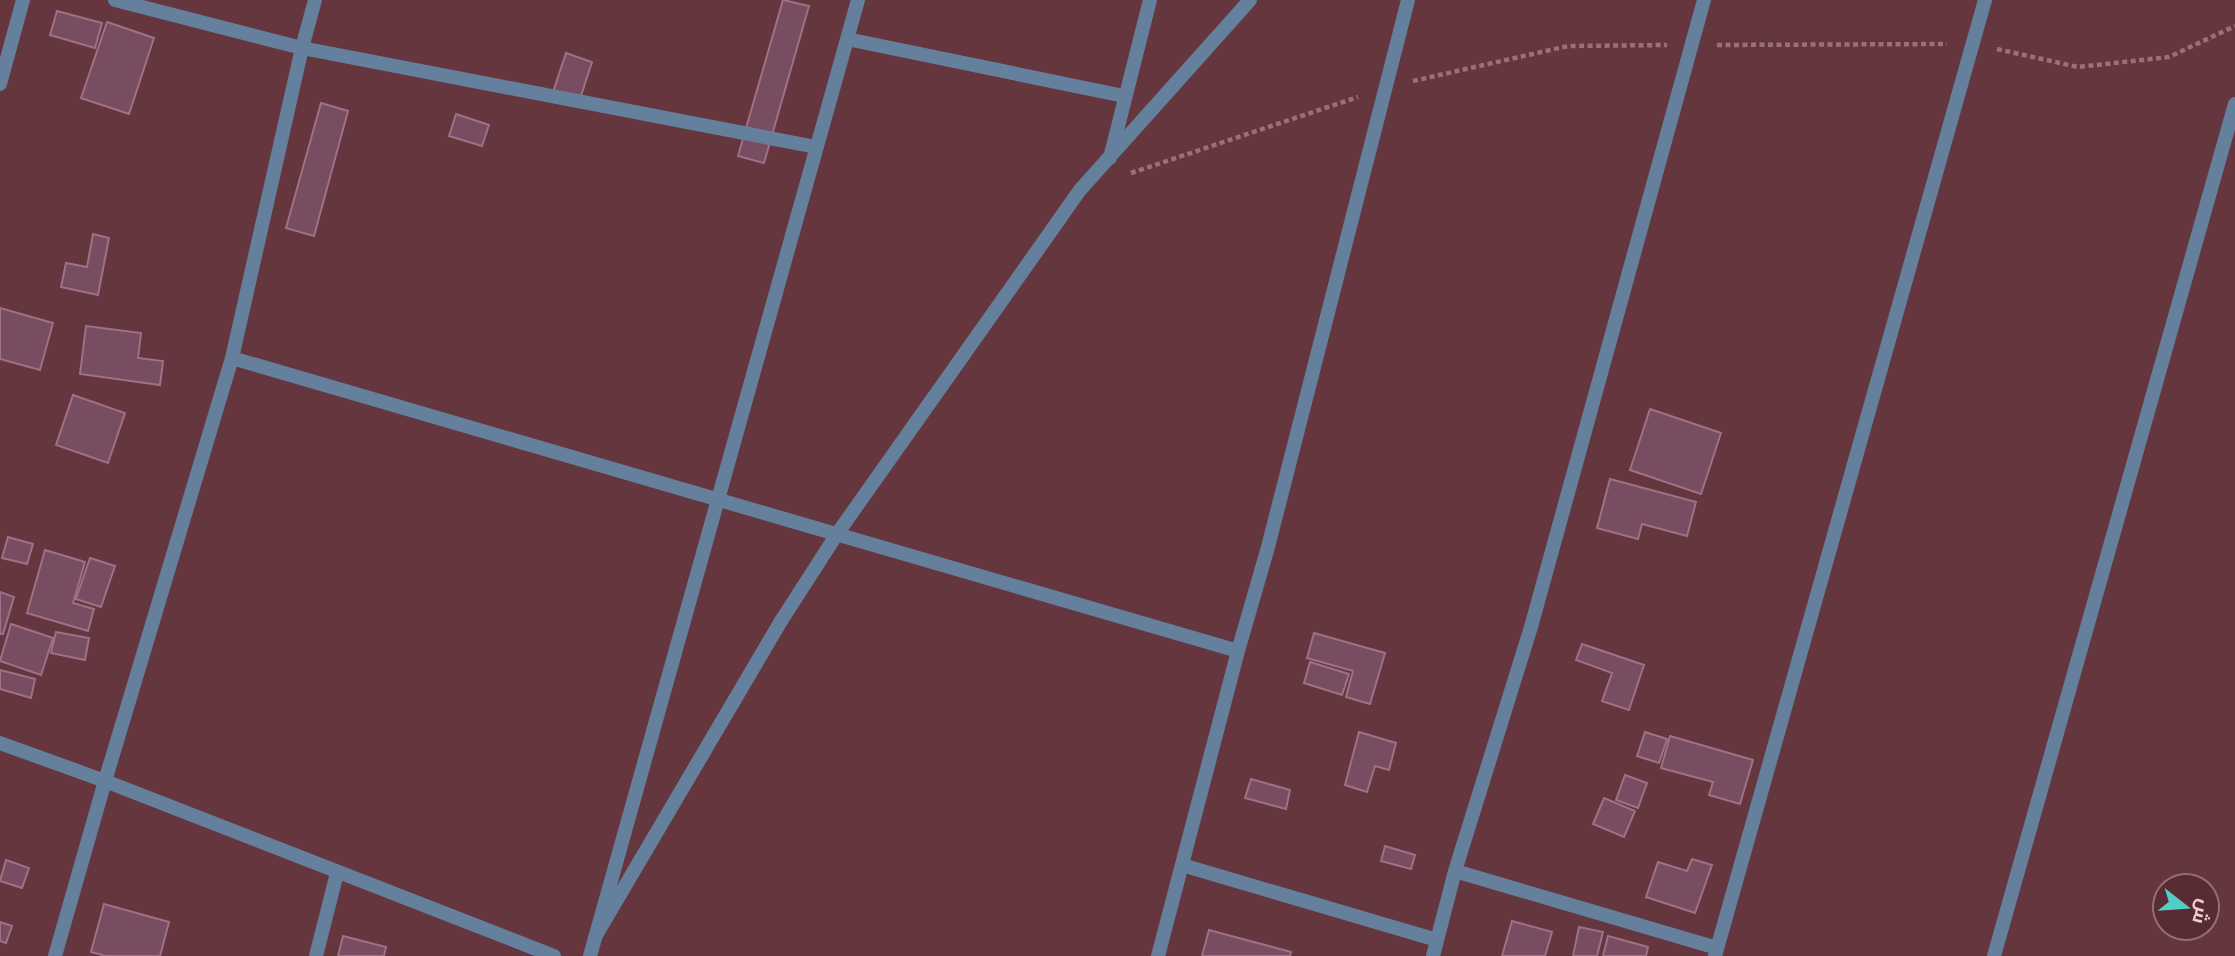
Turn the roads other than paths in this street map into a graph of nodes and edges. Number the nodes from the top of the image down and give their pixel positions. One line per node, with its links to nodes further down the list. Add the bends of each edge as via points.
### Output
1 (23, 0): 12 (street)
2 (116, 0): 11 (street)
3 (316, 0): 11 (street)
4 (858, 0): 10 (street)
5 (1150, 0): 13 (street)
6 (1250, 0): 16 (street)
7 (1408, 0): 20 (street)
8 (1704, 0): 24 (street, via 1531,627)
9 (1985, 0): 28 (street)
10 (847, 39): 13 (street); 15 (street)
11 (302, 48): 15 (street); 17 (street)
12 (0, 84)
13 (1124, 96): 16 (street)
14 (2235, 104): 35 (street)
15 (816, 147): 18 (street)
16 (1109, 160): 19 (street, via 1080,190)
17 (232, 358): 18 (street); 22 (street)
18 (718, 499): 19 (street); 26 (street)
19 (837, 534): 20 (street); 26 (street)
20 (1238, 651): 23 (street)
21 (0, 743): 22 (street)
22 (105, 781): 25 (street); 29 (street)
23 (1182, 865): 27 (street); 33 (street)
24 (1455, 871): 27 (street); 28 (street)
25 (337, 873): 30 (street); 31 (street)
26 (595, 937): 32 (street)
27 (1437, 940): 34 (street)
28 (1716, 952)
29 (55, 956)
30 (316, 956)
31 (554, 956)
32 (590, 956)
33 (1158, 956)
34 (1433, 956)
35 (1994, 956)

